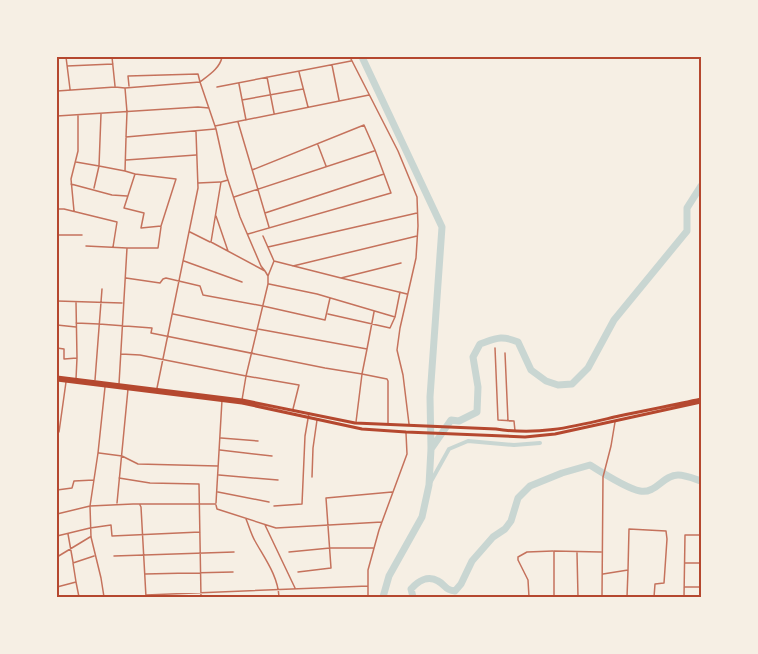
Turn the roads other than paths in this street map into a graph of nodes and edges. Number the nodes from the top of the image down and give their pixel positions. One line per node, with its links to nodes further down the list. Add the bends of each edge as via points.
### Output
1 (66, 57): 8 (street)
2 (112, 57): 6 (street)
3 (222, 57): 11 (street, via 216,69)
4 (350, 57): 5 (street)
5 (351, 61): 7 (street); 21 (street)
6 (113, 64): 8 (street); 13 (street)
7 (332, 65): 9 (street); 23 (street)
8 (67, 66): 18 (street)
9 (299, 71): 10 (street); 17 (street)
10 (267, 76): 12 (street); 20 (street)
11 (200, 82): 16 (street); 16 (street, via 198,74 128,76); 25 (street)
12 (238, 83): 14 (street); 22 (street)
13 (115, 87): 15 (street); 18 (street)
14 (217, 87)
15 (125, 88): 16 (street); 26 (street)
16 (129, 88)
17 (303, 89): 20 (street); 24 (street)
18 (70, 90): 19 (street)
19 (57, 91)
20 (271, 95): 22 (street); 27 (street)
21 (369, 95): 23 (street); 57 (street, via 412,184)
22 (242, 100): 31 (street)
23 (339, 101): 24 (street)
24 (308, 107): 27 (street)
25 (208, 108): 26 (street); 33 (street)
26 (127, 112): 28 (street); 35 (street)
27 (274, 113): 31 (street)
28 (100, 114): 29 (street); 41 (street)
29 (78, 115): 30 (street); 40 (street)
30 (57, 116)
31 (246, 120): 32 (street)
32 (238, 121): 33 (street); 44 (street)
33 (215, 128): 34 (street); 47 (street)
34 (196, 132): 35 (street); 38 (street)
35 (126, 137): 39 (street)
36 (317, 144): 37 (street, via 363,125); 42 (street); 44 (street)
37 (375, 150): 42 (street); 46 (street)
38 (196, 155): 39 (street); 49 (street)
39 (126, 160): 43 (street)
40 (75, 162): 41 (street); 50 (street)
41 (99, 166): 43 (street); 51 (street)
42 (326, 166): 52 (street)
43 (125, 171): 45 (street)
44 (252, 171): 52 (street)
45 (135, 174): 53 (street); 60 (street, via 176,179)
46 (384, 174): 58 (street); 61 (street, via 391,193)
47 (228, 180): 48 (street); 54 (street)
48 (220, 182): 49 (street); 59 (street)
49 (198, 183): 62 (street)
50 (71, 184): 51 (street); 56 (street)
51 (94, 189): 53 (street)
52 (258, 189): 54 (street); 58 (street)
53 (128, 196): 60 (street, via 124,208 144,213 141,228)
54 (234, 197): 63 (street)
55 (57, 209): 56 (street)
56 (74, 211): 70 (street, via 117,222)
57 (418, 212): 67 (street); 71 (street)
58 (265, 213): 61 (street)
59 (215, 215): 68 (street); 73 (street)
60 (161, 226): 72 (street, via 158,248)
61 (270, 228): 63 (street)
62 (189, 231): 68 (street); 74 (street)
63 (248, 234): 78 (street)
64 (57, 235): 65 (street)
65 (82, 235)
66 (263, 236): 71 (street)
67 (417, 236): 77 (street); 87 (street)
68 (211, 242): 73 (street)
69 (86, 246): 70 (street)
70 (113, 247): 72 (street)
71 (267, 247): 75 (street)
72 (127, 248): 80 (street)
73 (229, 252): 78 (street)
74 (183, 260): 82 (street); 83 (street)
75 (274, 261): 77 (street); 79 (street)
76 (401, 263): 81 (street)
77 (292, 266): 81 (street)
78 (265, 271): 79 (street)
79 (268, 276): 84 (street)
80 (126, 278): 82 (street, via 160,283 166,278); 92 (street)
81 (341, 278): 86 (street)
82 (179, 281): 93 (street, via 200,286 203,295); 95 (street)
83 (242, 282)
84 (268, 284): 88 (street); 93 (street)
85 (102, 290): 91 (street)
86 (400, 292): 87 (street); 97 (street)
87 (408, 294): 134 (street, via 397,350)
88 (330, 298): 94 (street); 96 (street)
89 (57, 301): 90 (street)
90 (76, 302): 91 (street); 98 (street)
91 (101, 303): 92 (street); 99 (street)
92 (123, 303): 102 (street)
93 (263, 306): 96 (street, via 325,320); 104 (street)
94 (374, 311): 97 (street); 100 (street)
95 (172, 314): 104 (street); 105 (street)
96 (327, 314): 100 (street)
97 (394, 317): 100 (street, via 390,328)
98 (76, 323): 99 (street); 103 (street)
99 (99, 324): 102 (street); 119 (street)
100 (372, 324): 108 (street)
101 (57, 325): 103 (street)
102 (123, 326): 105 (street, via 152,328 151,333); 111 (street)
103 (76, 327): 112 (street)
104 (258, 330): 108 (street); 109 (street)
105 (168, 336): 109 (street); 113 (street)
106 (57, 348): 112 (street, via 64,349 64,359)
107 (495, 348): 131 (street, via 498,420)
108 (367, 349): 114 (street)
109 (252, 353): 114 (street); 115 (street)
110 (505, 353): 131 (street)
111 (121, 354): 113 (street); 120 (street)
112 (77, 358): 117 (street)
113 (164, 359): 115 (street); 123 (street)
114 (362, 374): 132 (street); 133 (street, via 388,381)
115 (246, 376): 126 (street); 127 (street, via 299,385)
116 (57, 378): 117 (highway); 118 (highway)
117 (76, 379): 119 (highway)
118 (66, 381): 121 (highway); 135 (street)
119 (95, 381): 120 (highway)
120 (119, 384): 122 (highway)
121 (105, 386): 122 (highway); 141 (street)
122 (128, 387): 123 (highway); 124 (highway); 142 (street)
123 (157, 388): 126 (highway)
124 (222, 400): 126 (highway); 138 (street)
125 (701, 400): 130 (highway)
126 (242, 401): 127 (highway); 128 (highway)
127 (292, 409): 128 (highway)
128 (309, 415): 129 (highway); 132 (highway); 159 (street, via 303,504)
129 (317, 419): 136 (highway, via 362,429); 146 (street)
130 (615, 419): 136 (highway, via 525,437); 137 (highway); 180 (street, via 603,477)
131 (508, 421): 137 (street, via 514,421)
132 (355, 423): 133 (highway)
133 (388, 424): 134 (highway)
134 (410, 425): 137 (highway)
135 (57, 432)
136 (408, 432): 152 (street, via 407,453)
137 (515, 432)
138 (220, 438): 139 (street); 140 (street)
139 (258, 441)
140 (219, 450): 143 (street); 144 (street)
141 (98, 453): 142 (street); 148 (street)
142 (122, 456): 144 (street, via 138,464); 147 (street)
143 (272, 456)
144 (218, 466): 145 (street)
145 (218, 474): 149 (street); 151 (street)
146 (312, 477)
147 (119, 478): 154 (street); 157 (street, via 200,484)
148 (95, 480): 150 (street, via 74,481 72,488); 158 (street)
149 (278, 480)
150 (57, 490)
151 (217, 492): 153 (street); 155 (street)
152 (393, 492): 162 (street); 163 (street, via 326,498)
153 (269, 502)
154 (117, 504): 156 (street); 158 (street)
155 (215, 504): 157 (street); 161 (street, via 217,509)
156 (140, 505): 157 (street); 168 (street)
157 (200, 505): 166 (street)
158 (90, 506): 160 (street); 165 (street)
159 (274, 506)
160 (57, 514)
161 (246, 519): 164 (street); 200 (street)
162 (382, 522): 163 (street); 174 (street)
163 (328, 524): 164 (street, via 276,528); 173 (street)
164 (265, 525): 199 (street)
165 (90, 528): 167 (street); 168 (street, via 111,525 112,536); 171 (street)
166 (201, 532): 168 (street); 177 (street)
167 (68, 533): 170 (street); 172 (street)
168 (142, 535): 182 (street)
169 (701, 535): 186 (street, via 685,536)
170 (57, 536)
171 (91, 537): 172 (street); 181 (street)
172 (70, 548): 183 (street); 185 (street)
173 (330, 548): 174 (street); 179 (street); 191 (street, via 331,568)
174 (374, 548): 195 (street)
175 (554, 551): 176 (street); 208 (street, via 527,552 518,557 529,583); 209 (street)
176 (577, 551): 180 (street); 210 (street)
177 (201, 552): 178 (street); 182 (street); 189 (street)
178 (234, 552)
179 (290, 552)
180 (602, 552): 193 (street)
181 (95, 555): 185 (street); 204 (street)
182 (143, 555): 184 (street); 192 (street)
183 (57, 556)
184 (114, 556)
185 (73, 563): 194 (street)
186 (685, 563): 187 (street); 197 (street)
187 (701, 563)
188 (628, 570): 193 (street); 212 (street); 213 (street, via 629,529 666,531 664,583 655,584)
189 (200, 572): 190 (street); 192 (street); 201 (street)
190 (233, 572)
191 (298, 572)
192 (144, 574): 202 (street)
193 (602, 574): 211 (street)
194 (76, 582): 196 (street); 203 (street)
195 (368, 586): 199 (street); 207 (street)
196 (57, 587)
197 (684, 587): 198 (street); 214 (street)
198 (701, 587)
199 (296, 588): 200 (street)
200 (279, 589): 201 (street); 206 (street)
201 (201, 592): 202 (street); 205 (street)
202 (146, 596)
203 (79, 597)
204 (104, 597)
205 (201, 597)
206 (279, 597)
207 (368, 597)
208 (529, 597)
209 (554, 597)
210 (578, 597)
211 (602, 597)
212 (627, 597)
213 (654, 597)
214 (684, 597)

